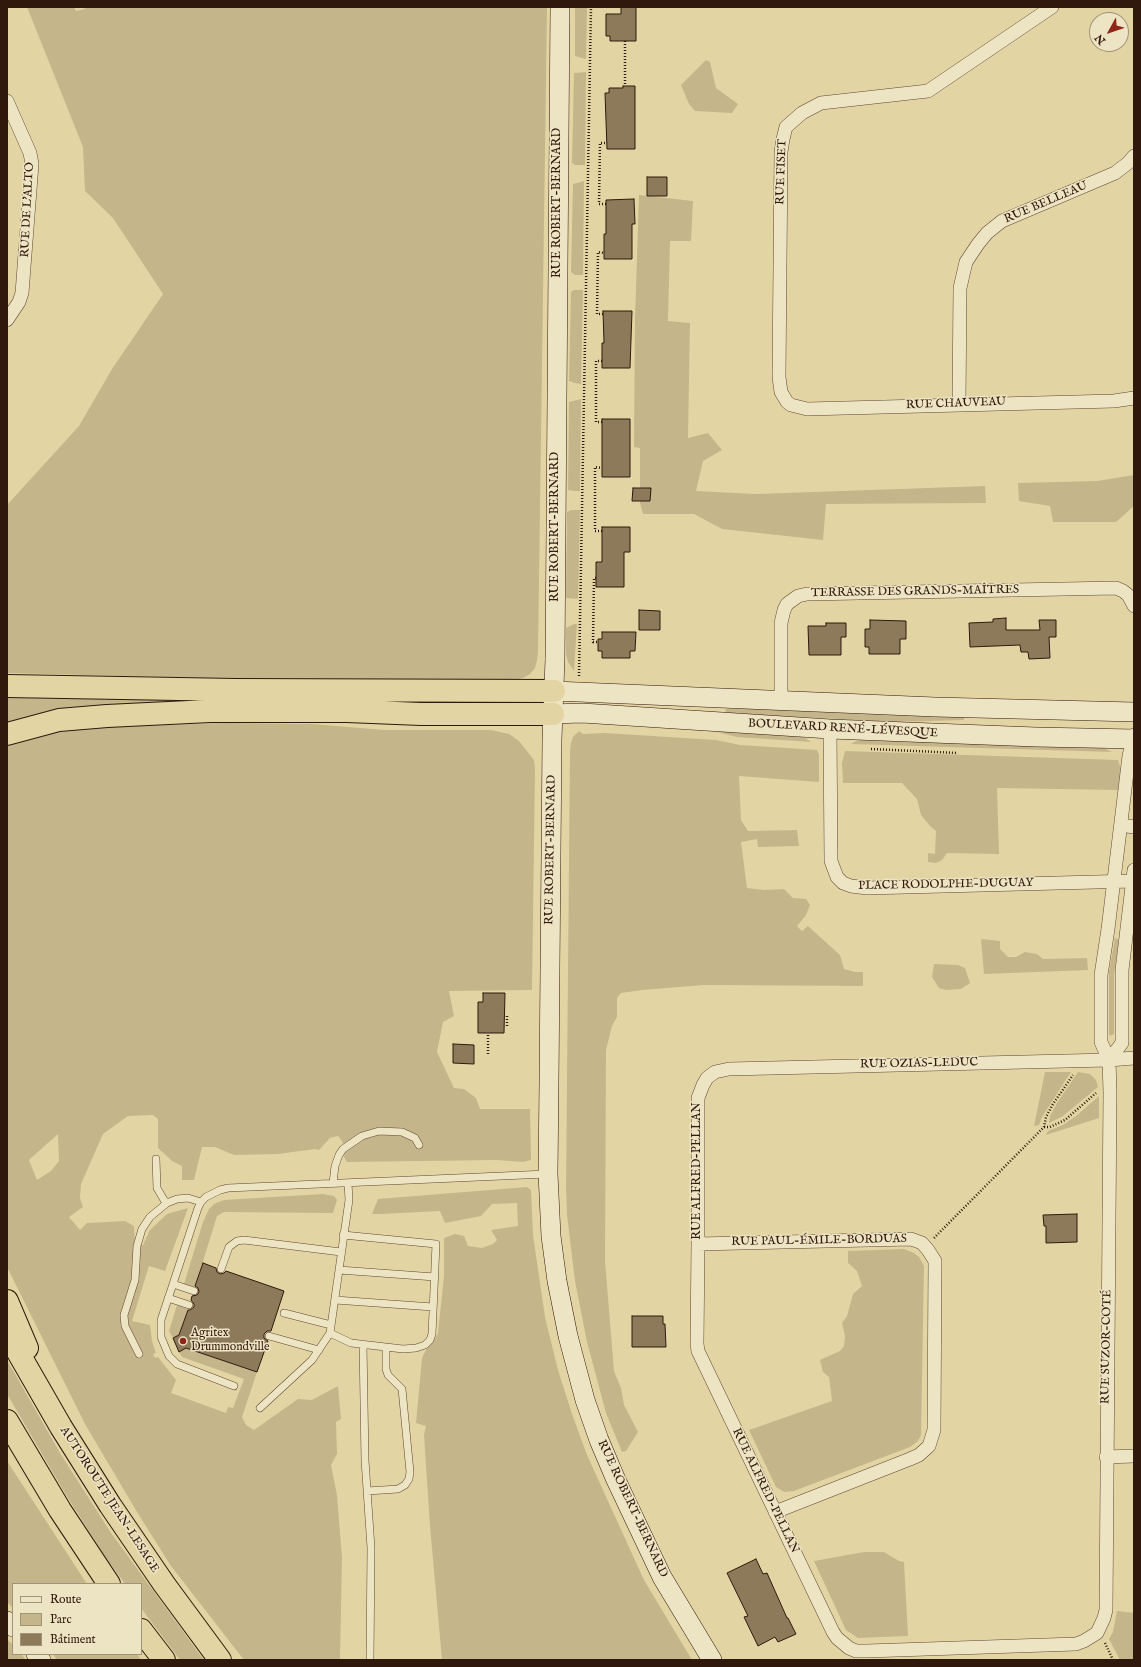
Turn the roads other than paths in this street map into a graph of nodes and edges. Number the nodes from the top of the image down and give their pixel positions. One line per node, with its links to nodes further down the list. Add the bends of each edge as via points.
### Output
1 (560, 7): 11 (street, RUE ROBERT-BERNARD)
2 (1052, 7): 6 (street, RUE FISET, via 928,91 821,103 802,113 786,127 781,152 779,377)
3 (7, 101): 5 (street, RUE DE L'ALTO, via 30,153 32,169 22,293)
4 (1134, 156): 8 (street, RUE BELLEAU, via 1115,173 1002,221 978,244 966,262 960,288)
5 (7, 320)
6 (783, 397): 8 (street, RUE CHAUVEAU, via 791,405 807,410)
7 (1134, 398): 8 (street, RUE CHAUVEAU, via 1114,401)
8 (959, 404)
9 (1134, 606): 12 (street, TERRASSE DES GRANDS-MAÎTRES, via 1128,595 1116,588 798,596 784,610 781,623)
10 (7, 686): 11 (highway)
11 (554, 691): 12 (street); 14 (street, RUE ROBERT-BERNARD)
12 (781, 700): 13 (street)
13 (1134, 712)
14 (553, 714): 15 (street, BOULEVARD RENÉ-LÉVESQUE, via 582,713); 16 (highway, via 210,711 67,719 42,723); 29 (street, RUE ROBERT-BERNARD)
15 (830, 729): 17 (street, BOULEVARD RENÉ-LÉVESQUE); 21 (street, PLACE RODOLPHE-DUGUAY, via 831,861 837,877 843,883 867,888)
16 (7, 734)
17 (1134, 738): 18 (street, RUE SUZOR-COTÉ, via 1129,756)
18 (1121, 825): 19 (street); 21 (street, RUE SUZOR-COTÉ)
19 (1134, 827)
20 (1134, 877): 21 (street, PLACE RODOLPHE-DUGUAY); 23 (street)
21 (1113, 882): 22 (street, RUE SUZOR-COTÉ)
22 (1108, 929): 23 (street); 25 (street, RUE SUZOR-COTÉ, via 1101,975 1101,1042)
23 (1126, 932): 25 (street, via 1122,970 1122,1043)
24 (1134, 1058): 25 (street, RUE OZIAS-LEDUC)
25 (1109, 1060): 26 (street, RUE OZIAS-LEDUC, via 739,1069 721,1070); 61 (street, RUE SUZOR-COTÉ)
26 (707, 1078): 35 (street, RUE ALFRED-PELLAN, via 698,1098)
27 (419, 1145): 31 (lane, via 415,1138 402,1132 379,1132 362,1136 343,1149 338,1156)
28 (156, 1159): 33 (lane, via 157,1188)
29 (548, 1174): 30 (lane); 70 (street, RUE ROBERT-BERNARD, via 551,1236 558,1288 573,1358 588,1407 616,1480 669,1590)
30 (348, 1183): 31 (lane); 34 (lane, via 349,1200)
31 (333, 1184): 32 (lane, via 228,1188 212,1193)
32 (200, 1202): 33 (lane, via 188,1198); 40 (lane)
33 (167, 1203): 55 (lane, via 150,1217 142,1229 135,1280 124,1315 125,1326)
34 (343, 1235): 36 (lane); 39 (lane, via 436,1244)
35 (698, 1244): 63 (street, RUE ALFRED-PELLAN, via 698,1351); 63 (street, RUE PAUL-ÉMILE-BORDUAS, via 911,1239 922,1244 934,1261 934,1430 929,1446 910,1459)
36 (341, 1252): 37 (lane, via 237,1240 229,1247); 38 (lane)
37 (221, 1270)
38 (339, 1270): 39 (lane); 43 (lane)
39 (435, 1277): 46 (lane)
40 (173, 1284): 41 (lane); 42 (lane)
41 (194, 1291)
42 (168, 1298): 45 (lane); 56 (lane, via 160,1328 163,1344 172,1361)
43 (335, 1300): 46 (lane); 48 (lane)
44 (7, 1301): 59 (highway)
45 (189, 1305)
46 (433, 1307): 53 (lane, via 432,1334 425,1345 403,1349)
47 (284, 1313): 48 (lane)
48 (332, 1324): 50 (lane)
49 (7, 1333): 59 (highway, AUTOROUTE JEAN-LESAGE)
50 (330, 1333): 52 (lane, via 351,1343); 54 (lane)
51 (269, 1336): 54 (lane)
52 (363, 1344): 53 (lane); 62 (lane)
53 (386, 1347): 62 (lane, via 388,1375 402,1389 410,1472 405,1485 398,1489)
54 (319, 1350): 57 (lane)
55 (139, 1354)
56 (234, 1386)
57 (260, 1408)
58 (7, 1421): 64 (highway, via 60,1510)
59 (61, 1427): 68 (highway, AUTOROUTE JEAN-LESAGE, via 143,1555)
60 (1134, 1456): 61 (street)
61 (1106, 1457): 66 (street, RUE SUZOR-COTÉ, via 1106,1610 1101,1626)
62 (367, 1491): 69 (lane, via 371,1548)
63 (775, 1512): 66 (street, RUE ALFRED-PELLAN, via 833,1632 842,1643 856,1650 1076,1644)
64 (108, 1583)
65 (142, 1631): 67 (highway)
66 (1101, 1638)
67 (164, 1660)
68 (220, 1660)
69 (370, 1660)
70 (712, 1660)

